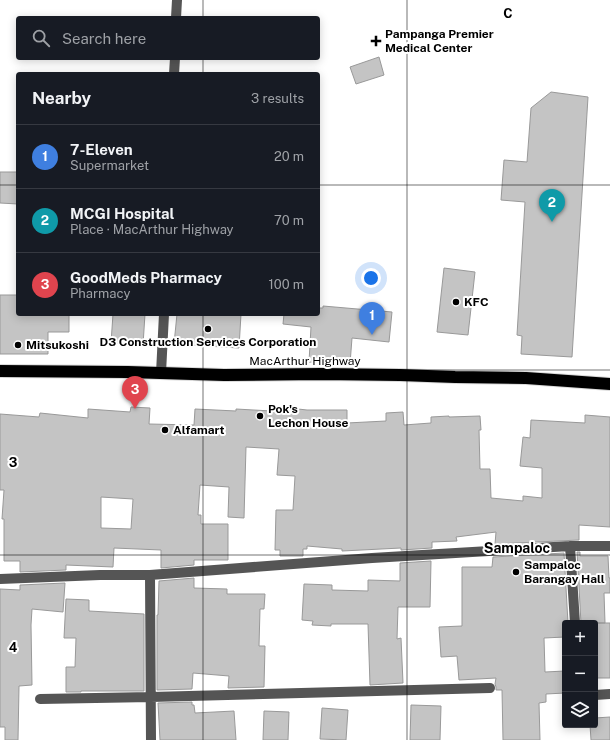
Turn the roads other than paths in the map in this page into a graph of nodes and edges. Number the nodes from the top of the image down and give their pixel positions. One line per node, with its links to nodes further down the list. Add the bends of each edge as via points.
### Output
1 (177, 0): 2 (street)
2 (176, 16)
3 (175, 60): 4 (street)
4 (174, 72)
5 (164, 316): 7 (street)
6 (0, 371): 7 (highway, MacArthur Highway)
7 (161, 373): 8 (highway, MacArthur Highway, via 526,378)
8 (610, 384)
9 (570, 546): 10 (street); 11 (street); 13 (street)
10 (610, 546)
11 (150, 575): 12 (street); 17 (street)
12 (0, 579)
13 (575, 620)
14 (490, 688): 17 (street)
15 (610, 694): 16 (street)
16 (598, 695)
17 (151, 697): 18 (street); 19 (street)
18 (40, 699)
19 (151, 740)

